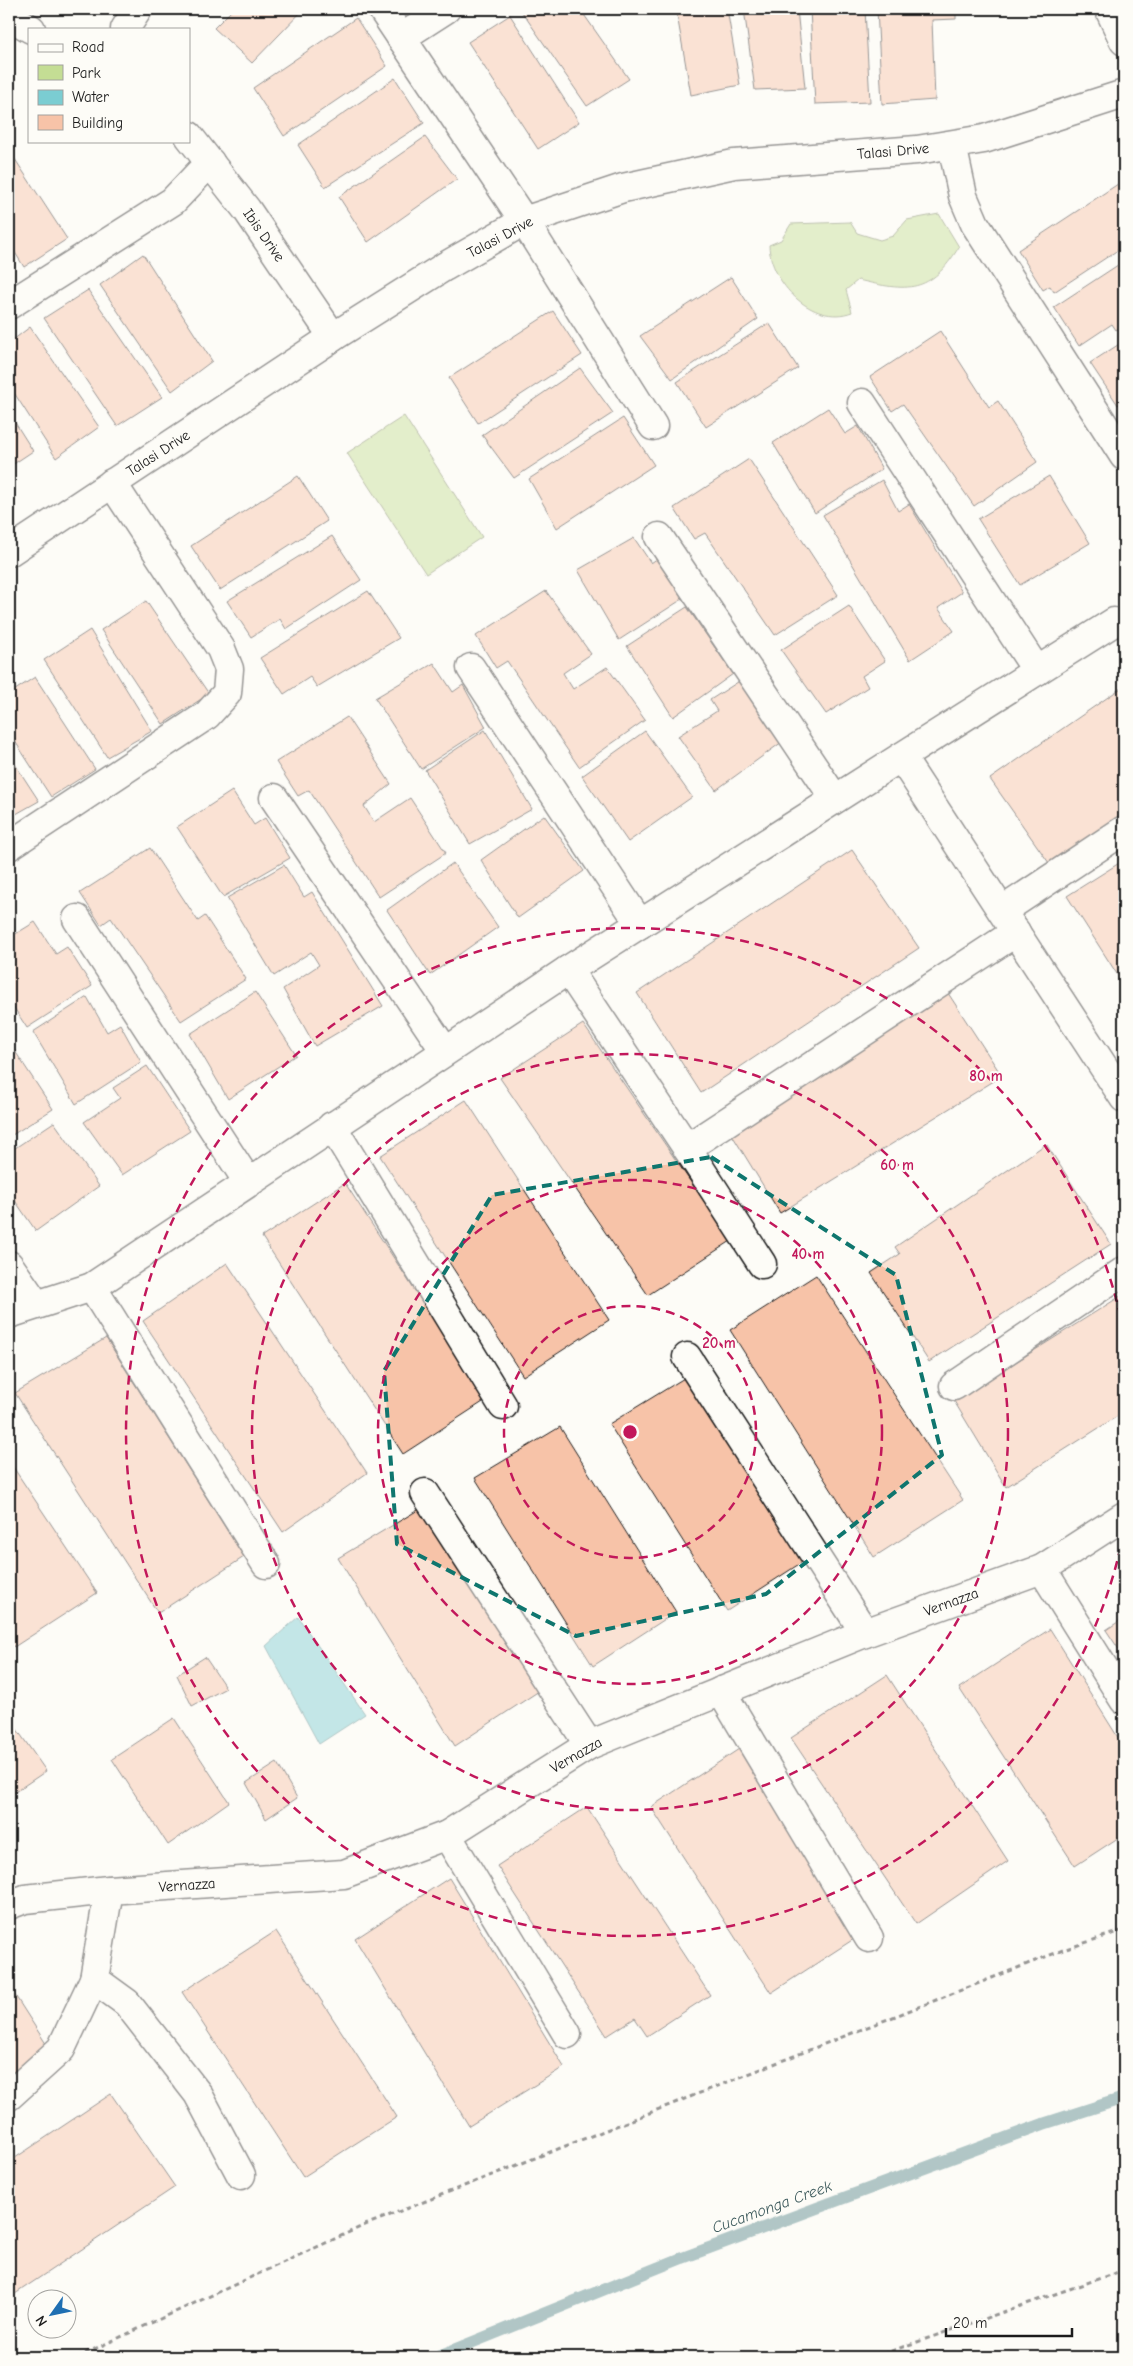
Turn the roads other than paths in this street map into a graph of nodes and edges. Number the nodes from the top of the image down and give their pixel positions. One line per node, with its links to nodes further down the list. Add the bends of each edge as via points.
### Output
1 (138, 9): 7 (street)
2 (382, 9): 8 (street)
3 (446, 9): 8 (street)
4 (1109, 9): 9 (street)
5 (9, 16): 6 (street)
6 (29, 28)
7 (126, 28)
8 (401, 38): 14 (street)
9 (1124, 41)
10 (1124, 94): 12 (street, Talasi Drive, via 984,139)
11 (190, 137): 13 (street, Ibis Drive)
12 (952, 145): 14 (street, Talasi Drive, via 734,164 623,188); 19 (street, via 963,196 975,224)
13 (210, 162): 15 (street, via 173,201); 16 (street, Ibis Drive, via 247,210)
14 (524, 222): 16 (street, Talasi Drive, via 444,267); 18 (street)
15 (9, 305)
16 (333, 337): 20 (street, Talasi Drive)
17 (862, 403): 25 (street)
18 (653, 426)
19 (1124, 456)
20 (112, 483): 22 (street, Talasi Drive); 30 (street, via 221,649 229,669 226,693 207,715)
21 (659, 537): 28 (street)
22 (9, 552)
23 (1114, 622): 25 (street)
24 (471, 668): 33 (street)
25 (1037, 671): 26 (street)
26 (901, 757): 28 (street); 32 (street)
27 (274, 798): 35 (street)
28 (835, 799): 33 (street)
29 (1124, 830): 32 (street)
30 (9, 846)
31 (77, 919): 39 (street)
32 (1009, 921): 36 (street); 38 (street)
33 (640, 924): 34 (street)
34 (568, 970): 35 (street); 38 (street)
35 (445, 1051): 37 (street)
36 (1121, 1084)
37 (332, 1126): 39 (street); 48 (street)
38 (688, 1148): 41 (street)
39 (248, 1182): 43 (street)
40 (9, 1264): 44 (street)
41 (762, 1264)
42 (1124, 1271): 47 (street)
43 (92, 1287): 44 (street); 51 (street)
44 (36, 1304): 45 (street)
45 (9, 1314)
46 (687, 1357): 53 (street)
47 (954, 1386)
48 (503, 1406)
49 (425, 1493): 56 (street)
50 (1124, 1516): 52 (street, Vernazza)
51 (266, 1564)
52 (1042, 1569): 53 (street, Vernazza); 55 (street)
53 (865, 1633): 54 (street, Vernazza)
54 (721, 1691): 56 (street, Vernazza); 60 (street)
55 (1124, 1700)
56 (589, 1745): 57 (street, Vernazza)
57 (447, 1836): 58 (street, Vernazza, via 344,1874); 62 (street)
58 (109, 1890): 59 (street, Vernazza, via 25,1899); 61 (street)
59 (9, 1905)
60 (869, 1938)
61 (94, 1979): 63 (street, via 61,2049); 64 (street, via 127,2003 198,2094)
62 (567, 2034)
63 (9, 2096)
64 (240, 2175)

